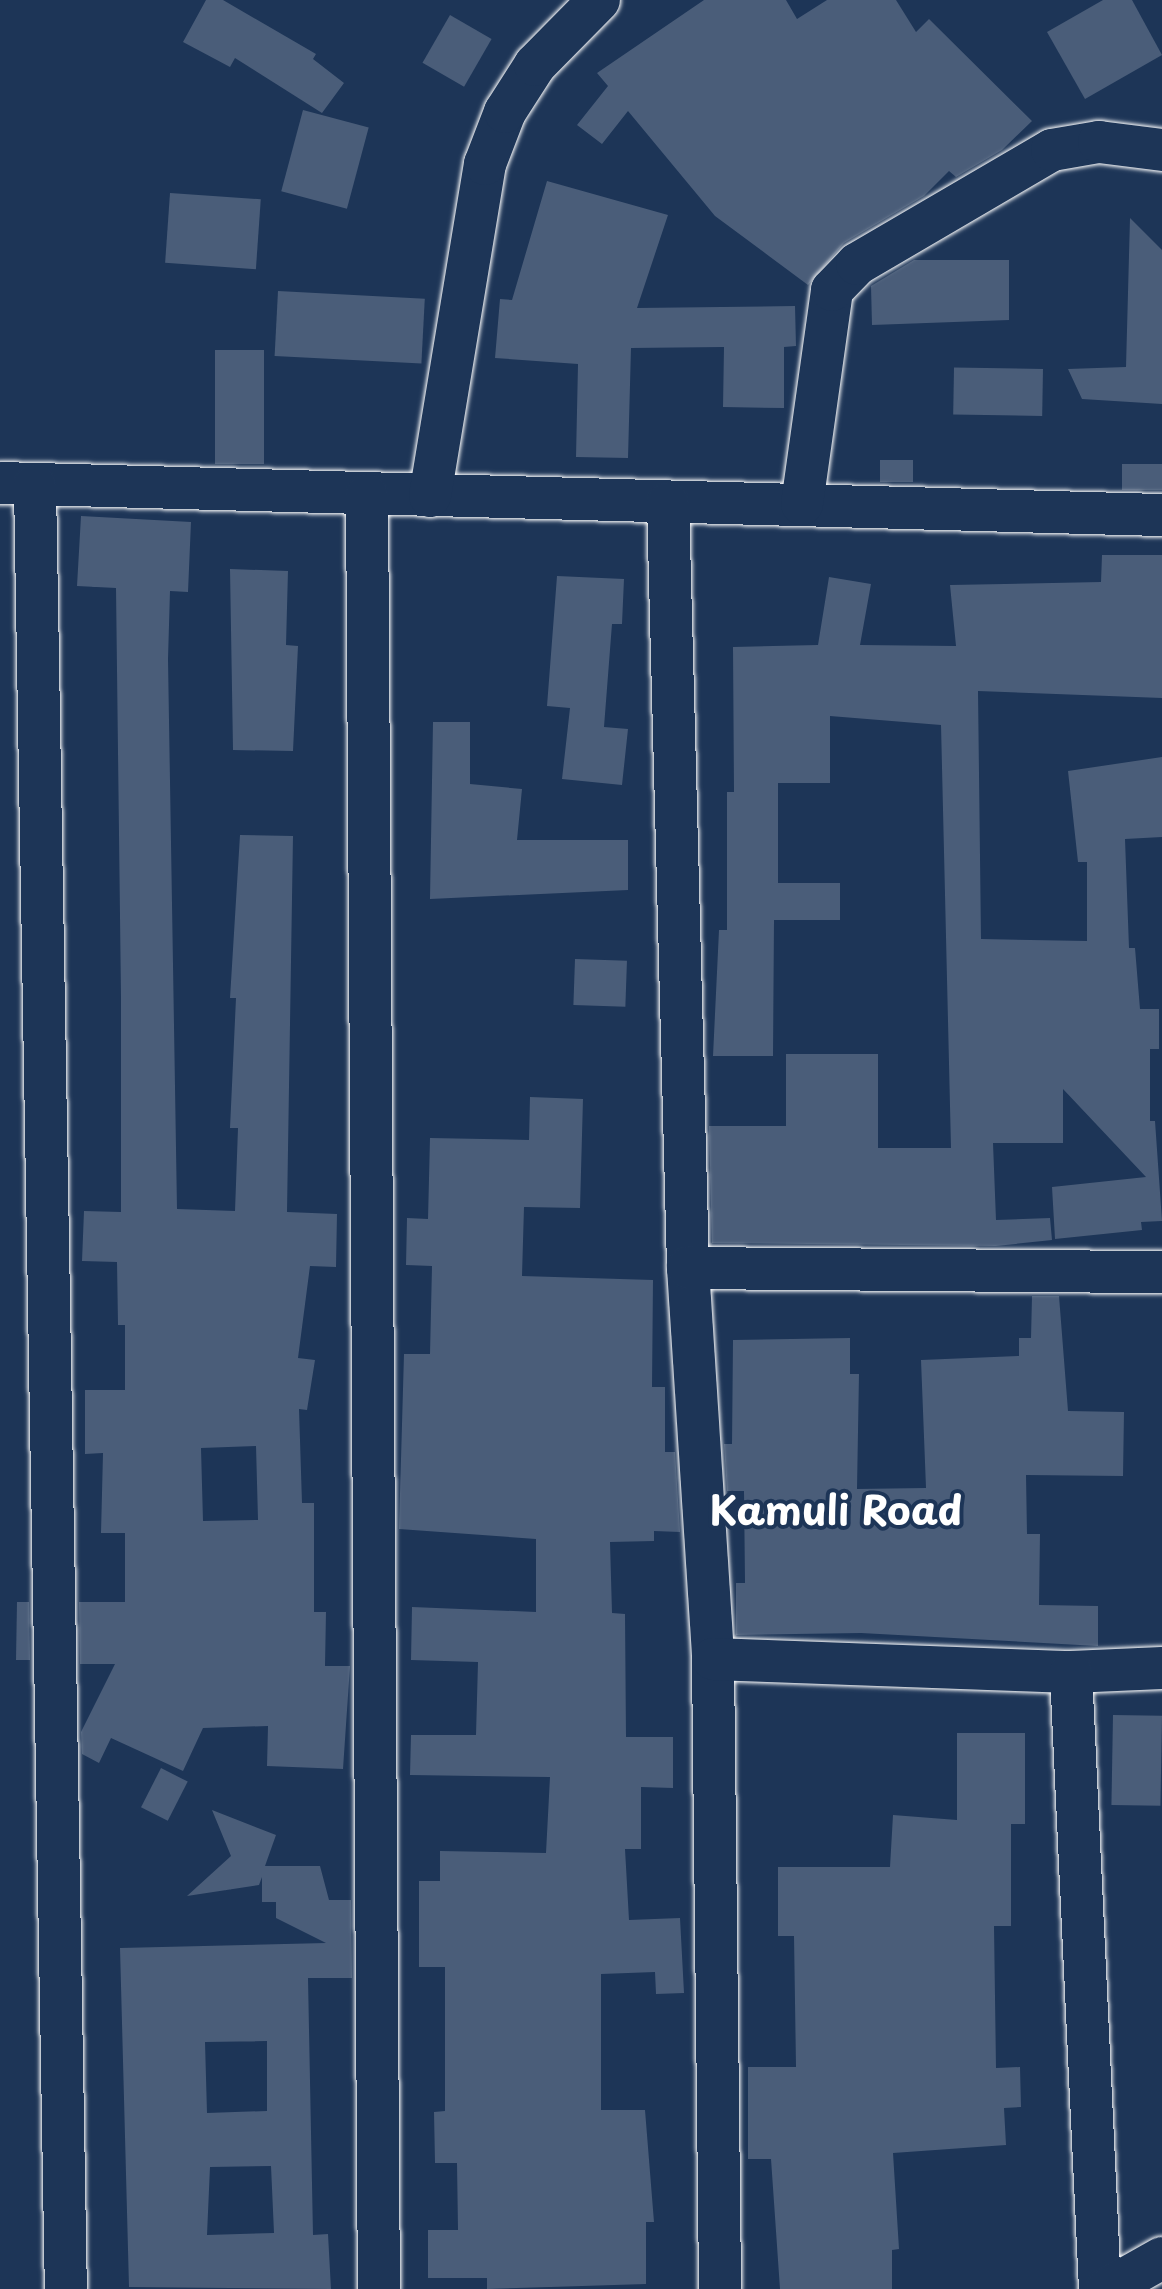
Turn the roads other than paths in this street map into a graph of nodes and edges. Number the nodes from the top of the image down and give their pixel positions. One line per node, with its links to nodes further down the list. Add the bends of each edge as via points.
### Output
1 (599, 0): 5 (street, via 534,65 505,112 485,164)
2 (1162, 150): 7 (street, via 1099,142 1052,150 856,264 832,290)
3 (18, 484): 4 (street); 15 (street)
4 (367, 494): 5 (street); 16 (street)
5 (430, 496): 6 (street)
6 (668, 502): 7 (street); 9 (street)
7 (802, 504): 8 (street)
8 (1162, 515)
9 (688, 1268): 10 (street); 11 (street)
10 (1162, 1272)
11 (713, 1659): 13 (street); 17 (street)
12 (1162, 1668): 13 (street)
13 (1071, 1672): 18 (street)
14 (1162, 2258): 18 (street)
15 (66, 2289)
16 (379, 2289)
17 (720, 2289)
18 (1103, 2289)

